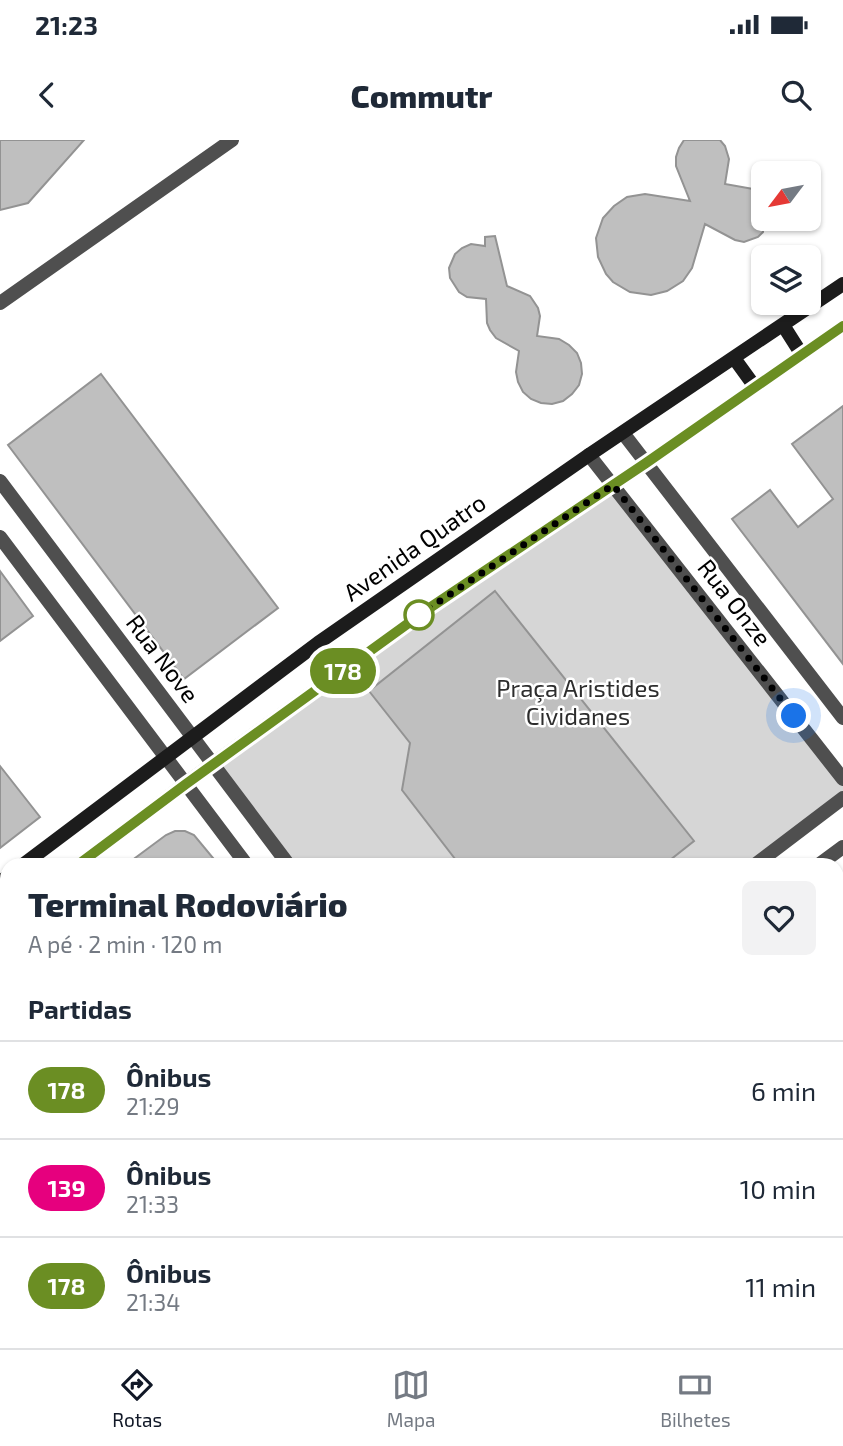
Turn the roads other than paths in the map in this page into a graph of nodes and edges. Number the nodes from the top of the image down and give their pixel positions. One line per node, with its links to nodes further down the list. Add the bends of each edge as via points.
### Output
1 (232, 140): 3 (street)
2 (843, 284): 4 (main road, Avenida Quatro)
3 (0, 303)
4 (783, 325): 6 (main road); 7 (main road, Avenida Quatro)
5 (843, 326): 6 (main road)
6 (802, 355): 8 (main road)
7 (734, 358): 8 (main road); 9 (main road, Avenida Quatro)
8 (755, 387): 11 (main road)
9 (623, 433): 10 (main road, Avenida Quatro); 11 (street, Rua Onze)
10 (589, 455): 13 (street, Rua Onze); 16 (main road, Avenida Quatro, via 318,643)
11 (646, 463): 13 (main road); 15 (street, Rua Onze)
12 (0, 481): 16 (street, Rua Nove)
13 (613, 485): 18 (main road, via 428,609); 19 (street, Rua Onze)
14 (0, 537): 17 (street)
15 (843, 718)
16 (192, 738): 17 (main road, Avenida Quatro); 18 (street, Rua Nove)
17 (166, 758): 20 (street); 23 (main road, Avenida Quatro)
18 (213, 765): 20 (main road); 26 (street, Rua Nove)
19 (843, 779)
20 (186, 784): 24 (main road); 25 (street)
21 (843, 798): 27 (street)
22 (843, 847): 28 (street)
23 (32, 858)
24 (87, 858)
25 (242, 858)
26 (283, 858)
27 (764, 858)
28 (828, 858)

